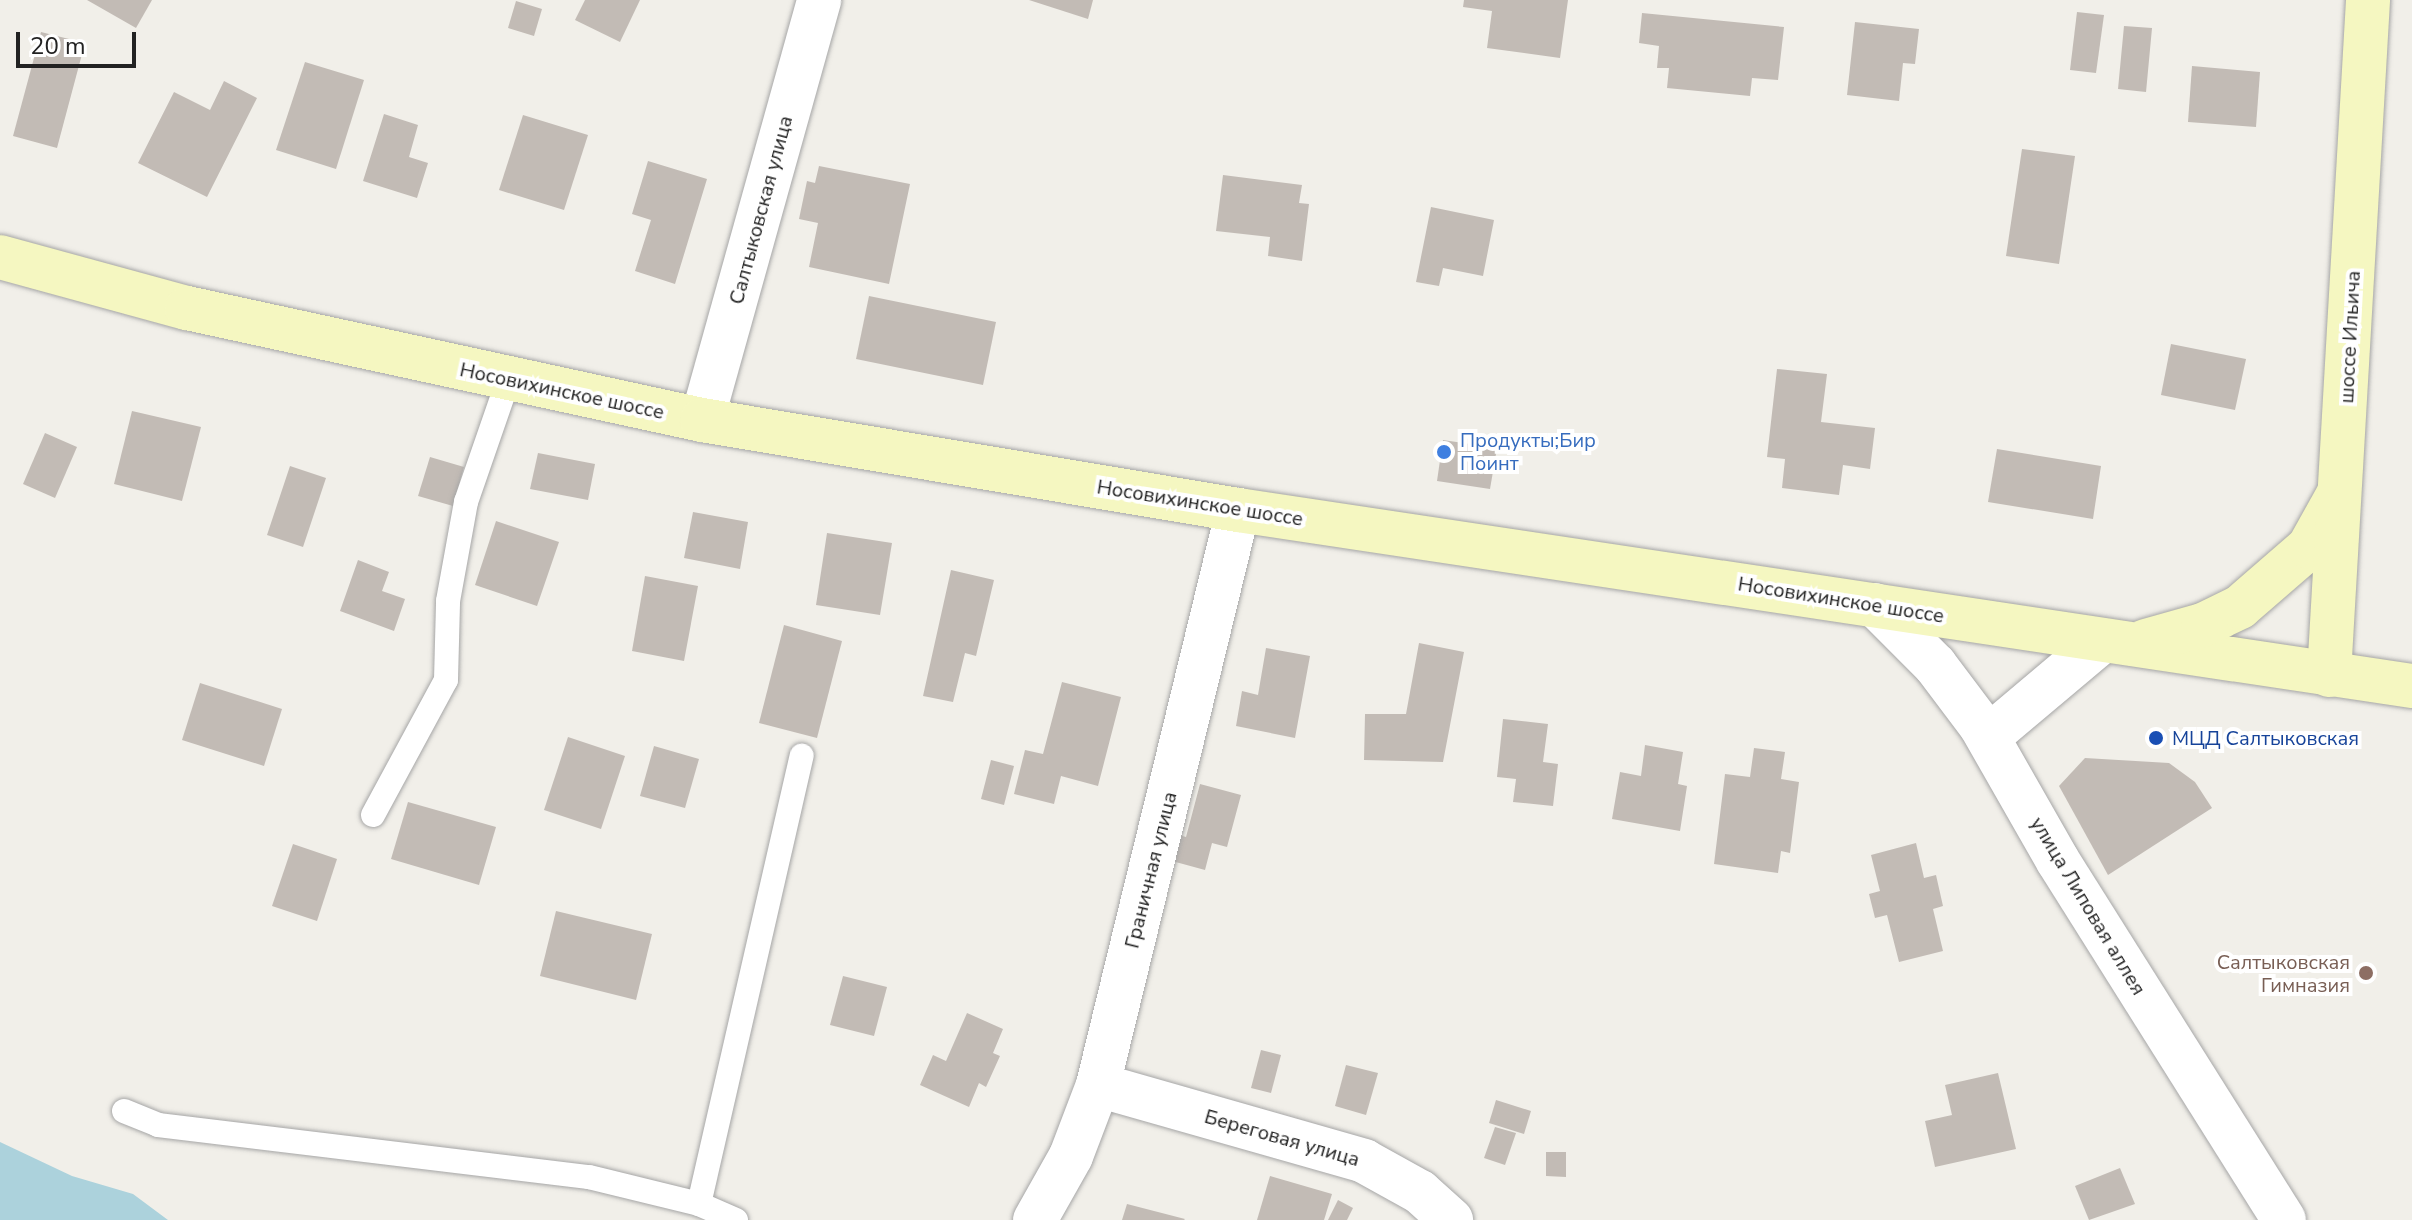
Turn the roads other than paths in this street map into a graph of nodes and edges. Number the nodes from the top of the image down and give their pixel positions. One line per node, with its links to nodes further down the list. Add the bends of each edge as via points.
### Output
1 (819, 0): 5 (street, Салтыковская улица)
2 (2368, 0): 6 (main road, шоссе Ильича)
3 (0, 257): 4 (main road, Носовихинское шоссе, via 187,308)
4 (508, 381): 5 (main road, Носовихинское шоссе); 14 (lane, via 466,502 448,601 446,680)
5 (702, 420): 7 (main road, Носовихинское шоссе)
6 (2343, 482): 9 (main road, via 2309,547 2240,607 2170,637); 10 (main road, шоссе Ильича)
7 (1238, 510): 8 (main road, Носовихинское шоссе); 15 (street, Граничная улица)
8 (1875, 605): 9 (main road, Носовихинское шоссе); 12 (street, улица Липовая аллея, via 1935,665)
9 (2117, 642): 10 (main road, Носовихинское шоссе); 12 (street)
10 (2329, 675): 11 (main road, Носовихинское шоссе)
11 (2412, 686)
12 (1988, 737): 21 (street, улица Липовая аллея, via 2058,861)
13 (802, 756): 17 (lane)
14 (373, 815)
15 (1098, 1085): 19 (street, Граничная улица, via 1071,1156); 20 (street, Береговая улица, via 1364,1161 1420,1192)
16 (124, 1111): 17 (lane, via 158,1125 589,1177)
17 (699, 1204): 18 (lane)
18 (736, 1220)
19 (1035, 1220)
20 (1451, 1220)
21 (2284, 1220)

